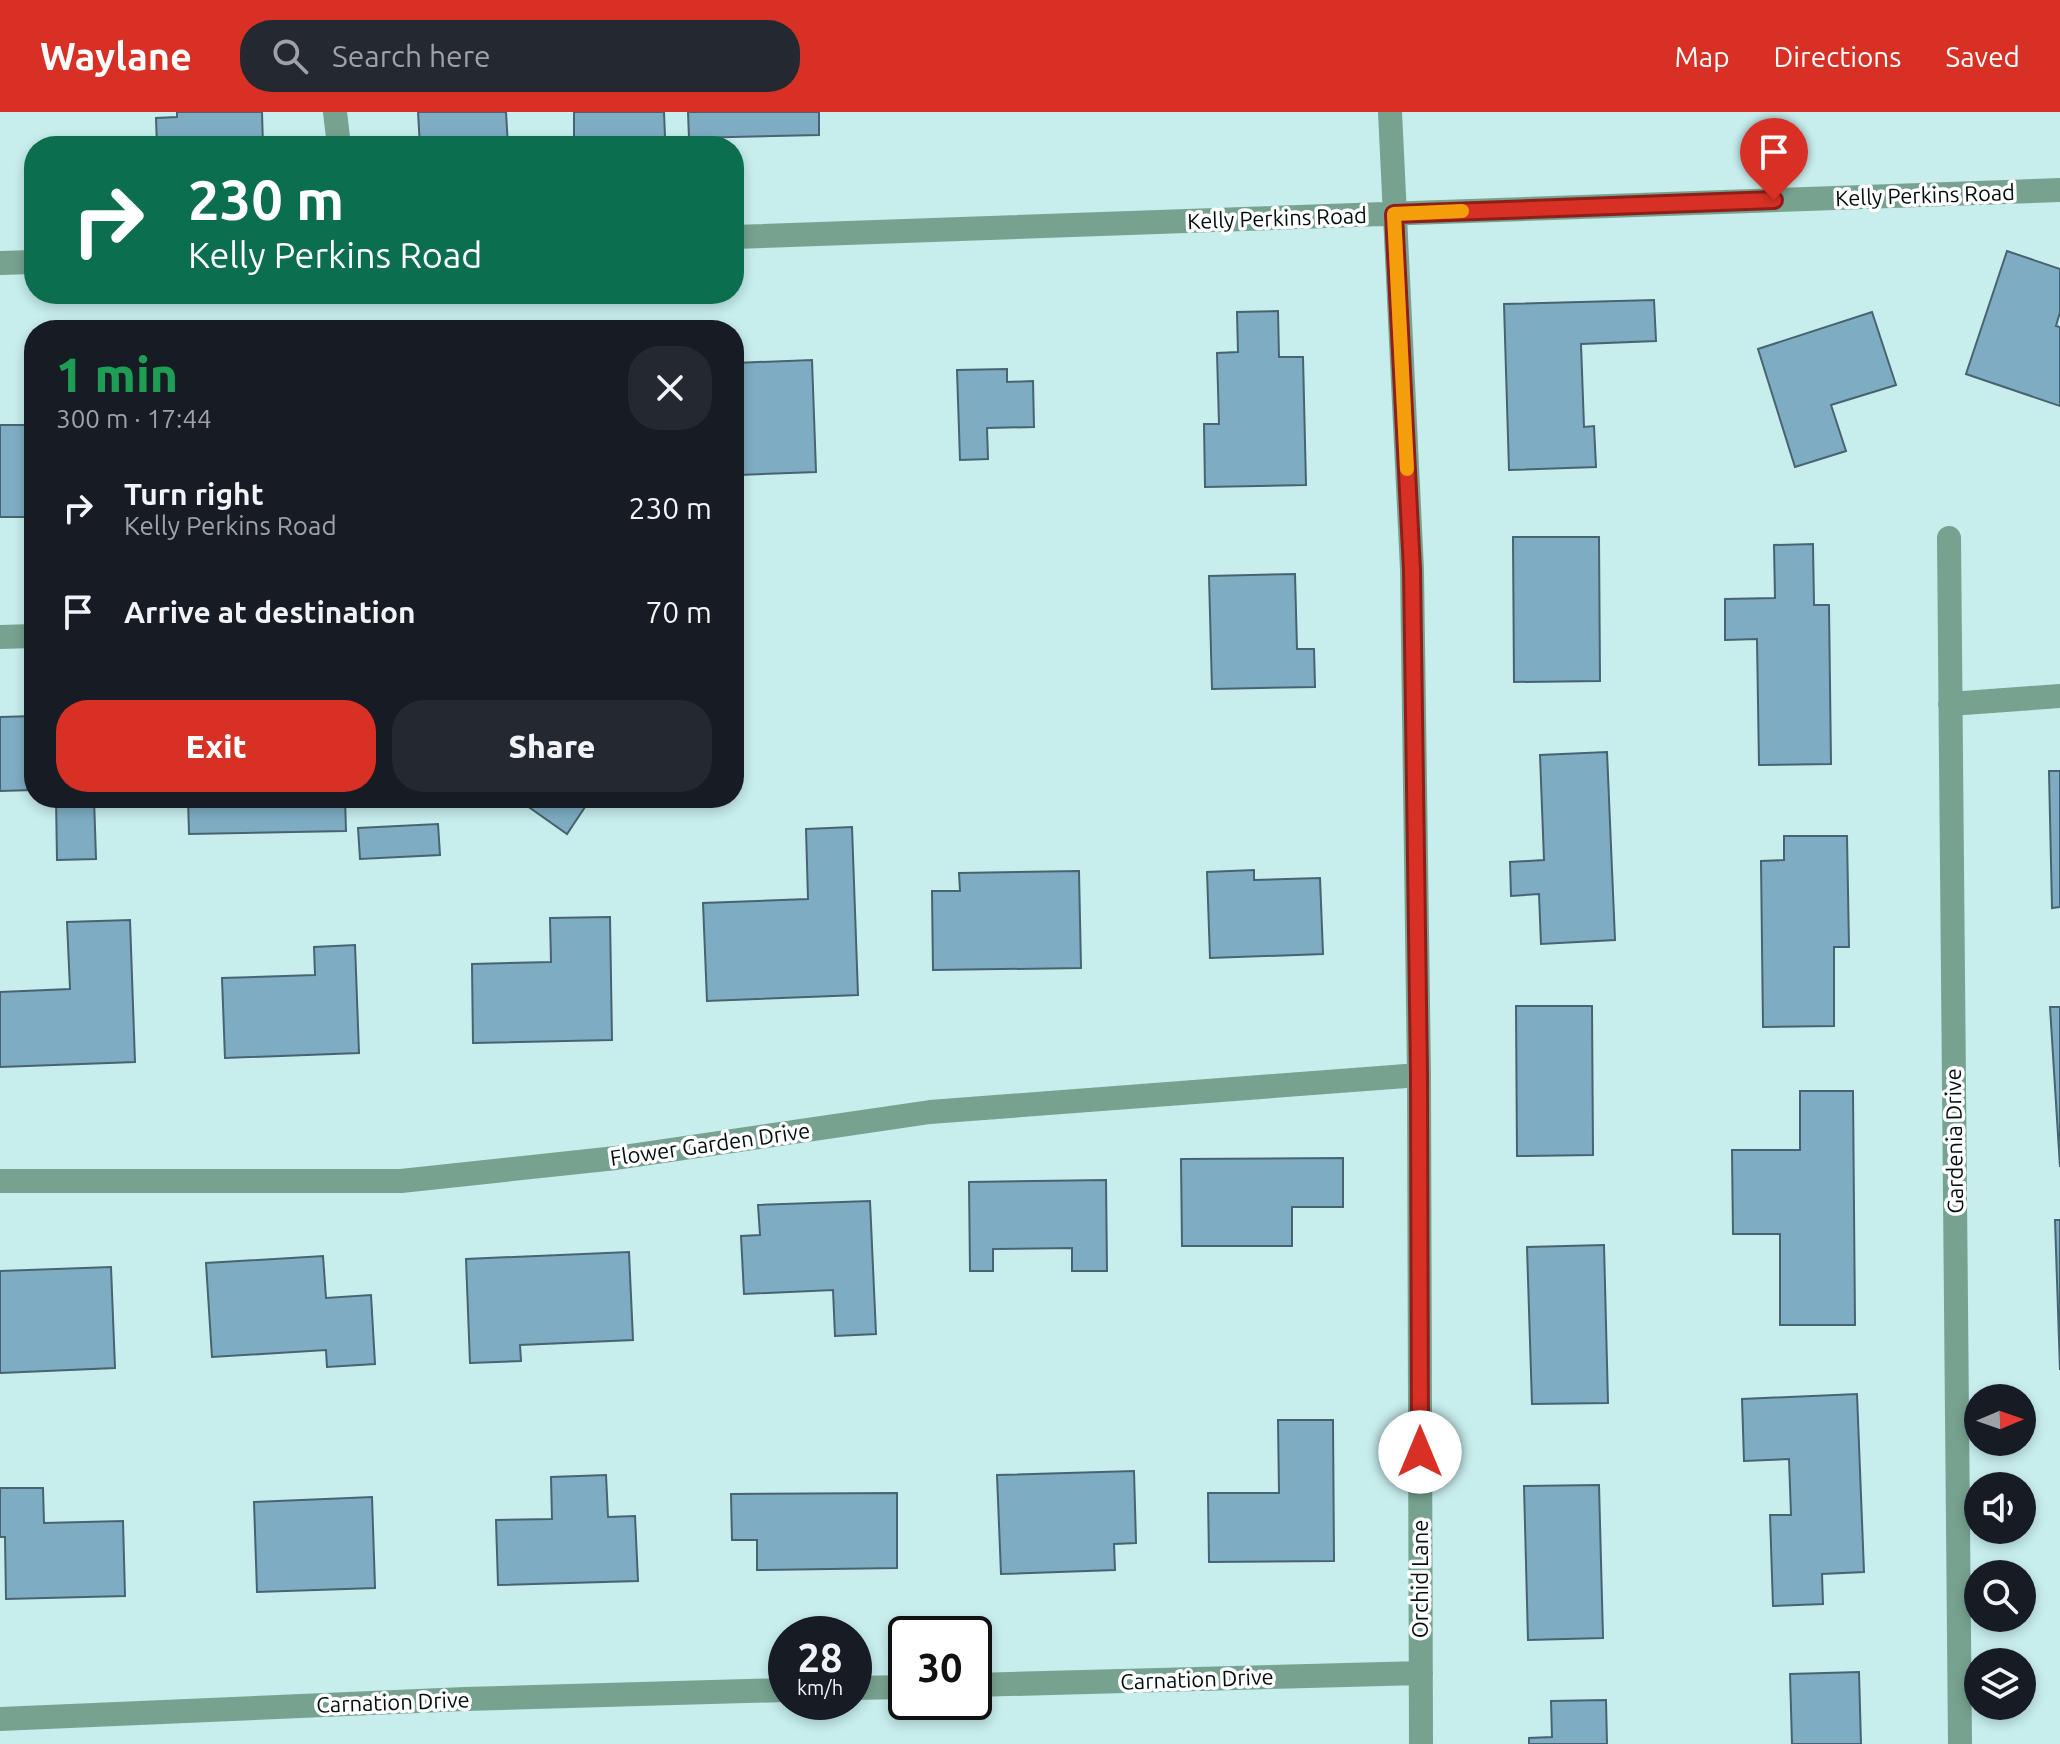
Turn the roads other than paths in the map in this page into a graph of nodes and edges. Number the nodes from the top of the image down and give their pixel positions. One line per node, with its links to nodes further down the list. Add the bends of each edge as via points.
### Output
1 (335, 112): 3 (street)
2 (1390, 112): 5 (street, Orchid Lane)
3 (338, 136)
4 (2060, 190): 5 (street, Kelly Perkins Road)
5 (1394, 214): 6 (street, Kelly Perkins Road); 14 (street, Orchid Lane, via 1412,570)
6 (744, 237)
7 (24, 262): 8 (street)
8 (0, 263)
9 (1949, 538): 13 (street, Gardenia Drive)
10 (24, 636): 11 (street)
11 (0, 637)
12 (2060, 696): 13 (street)
13 (1950, 704): 21 (street, Gardenia Drive)
14 (1419, 1075): 15 (street, Flower Garden Drive, via 930,1112 616,1158 401,1181); 16 (street, Orchid Lane)
15 (0, 1181)
16 (1421, 1673): 17 (street, Carnation Drive); 20 (street, Orchid Lane)
17 (992, 1685)
18 (768, 1691): 19 (street, Carnation Drive)
19 (0, 1719)
20 (1421, 1744)
21 (1960, 1744)

